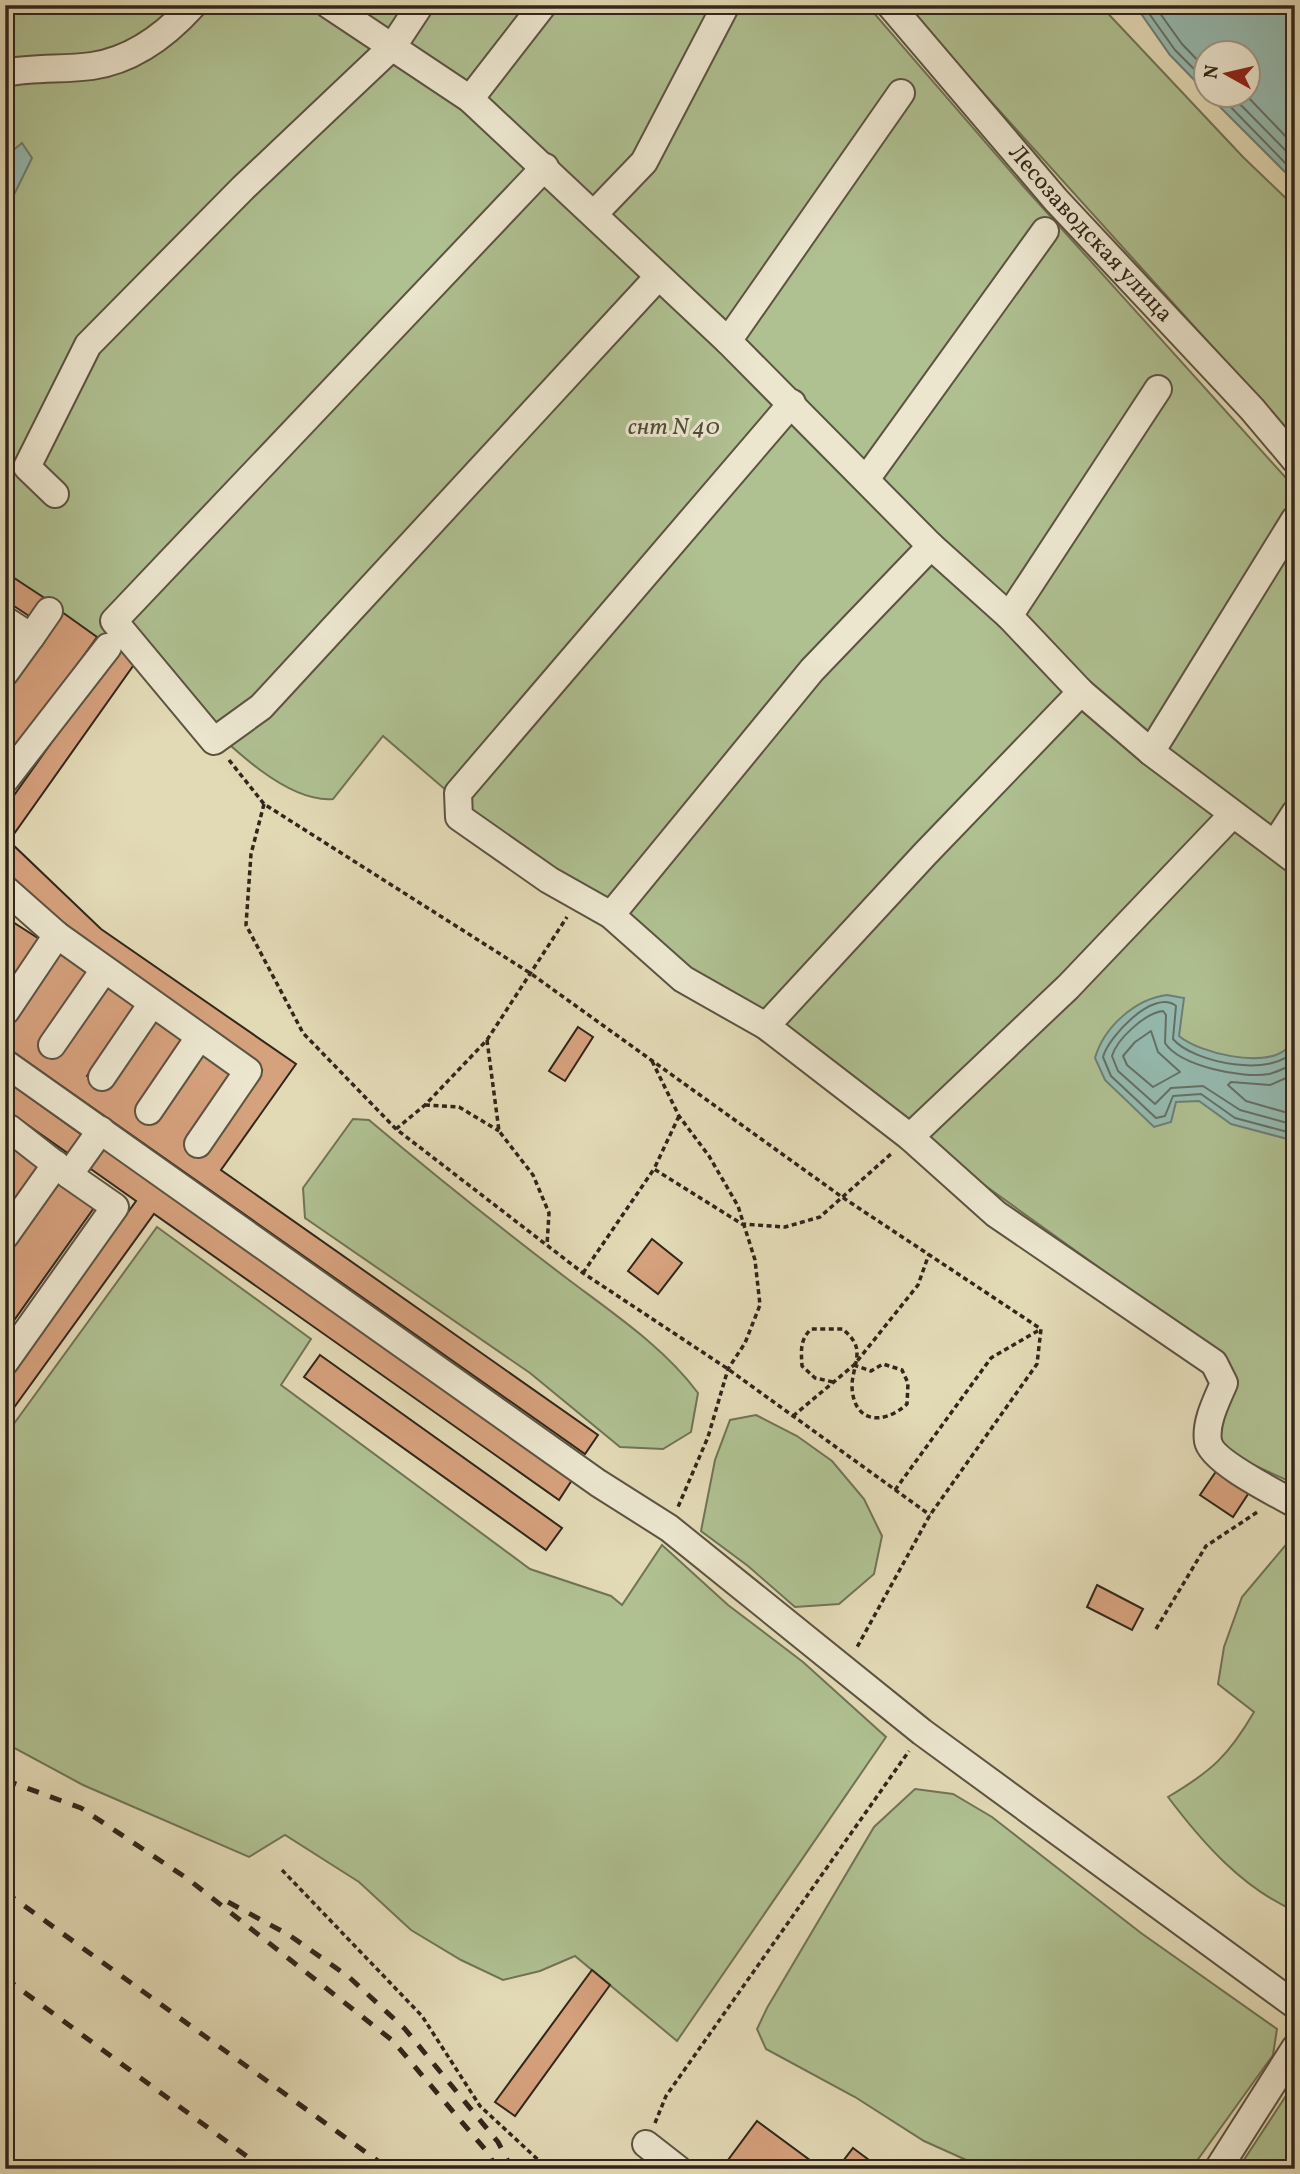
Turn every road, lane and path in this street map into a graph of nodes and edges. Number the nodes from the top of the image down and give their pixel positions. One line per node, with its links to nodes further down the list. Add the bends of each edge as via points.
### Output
1 (193, 5): 8 (street, via 169,32 140,50 95,66)
2 (329, 5): 7 (street)
3 (420, 5): 7 (street)
4 (543, 5): 10 (street)
5 (726, 5): 12 (street, via 644,162)
6 (890, 5): 18 (street, Лесозаводская улица, via 1056,200)
7 (393, 46): 10 (street); 20 (street, via 243,188 88,345 27,467)
8 (5, 74)
9 (901, 93): 15 (street)
10 (470, 99): 11 (street)
11 (545, 167): 12 (street); 30 (street, via 114,621)
12 (594, 214): 14 (street)
13 (1045, 231): 19 (street)
14 (658, 277): 15 (street); 30 (street, via 261,708)
15 (729, 341): 17 (street)
16 (1158, 389): 24 (street)
17 (792, 404): 19 (street); 38 (street, via 458,793 459,817)
18 (1295, 460)
19 (867, 478): 22 (street)
20 (55, 494)
21 (1295, 519): 31 (street)
22 (931, 546): 24 (street); 39 (street, via 812,670)
23 (49, 611): 26 (street)
24 (1009, 615): 29 (street)
25 (5, 620): 26 (street)
26 (31, 638): 28 (street)
27 (108, 647): 32 (street)
28 (5, 673)
29 (1081, 692): 31 (street); 45 (street)
30 (214, 741): 33 (path)
31 (1151, 752): 35 (street)
32 (5, 780)
33 (264, 804): 42 (path); 55 (path, via 251,854 246,925 303,1032)
34 (1295, 813): 36 (street)
35 (1233, 815): 36 (street); 59 (street, via 1068,987)
36 (1285, 852)
37 (5, 890): 40 (street)
38 (580, 898): 39 (street); 42 (path)
39 (611, 915): 45 (street, via 684,979)
40 (57, 936): 41 (street); 44 (street)
41 (104, 970): 43 (street); 48 (street)
42 (530, 973): 47 (path); 49 (path)
43 (152, 1005): 46 (street); 51 (street)
44 (6, 1011)
45 (766, 1026): 59 (street)
46 (198, 1039): 53 (street); 60 (street, via 248,1071)
47 (487, 1040): 52 (path); 57 (path)
48 (52, 1045)
49 (651, 1060): 54 (path); 63 (path)
50 (5, 1063): 56 (street)
51 (102, 1077)
52 (425, 1105): 55 (path); 57 (path, via 459,1108)
53 (149, 1111)
54 (679, 1116): 61 (path); 64 (path, via 709,1156 738,1206)
55 (397, 1129): 66 (path)
56 (101, 1130): 62 (street); 78 (street, via 587,1475)
57 (499, 1131): 66 (path, via 533,1175 549,1213)
58 (5, 1132): 62 (street, via 9,1128)
59 (910, 1137): 63 (path); 76 (street, via 996,1214 1214,1363 1224,1383 1208,1441 1215,1455)
60 (198, 1144)
61 (654, 1168): 64 (path); 68 (path)
62 (63, 1170): 65 (street); 70 (street, via 115,1207)
63 (842, 1197): 64 (path, via 820,1217 785,1227); 67 (path)
64 (742, 1224): 72 (path, via 755,1260 760,1305 745,1343)
65 (5, 1237)
66 (547, 1245): 68 (path)
67 (929, 1254): 69 (path); 71 (path, via 918,1286)
68 (583, 1273): 72 (path)
69 (1041, 1329): 75 (path, via 990,1358); 77 (path, via 1037,1364)
70 (5, 1362)
71 (854, 1365): 71 (path, via 852,1388 860,1409 881,1419 895,1415 907,1404 908,1383 902,1370 883,1364 871,1371); 73 (path); 73 (path, via 855,1343 843,1329 811,1329 801,1348 802,1366 815,1378)
72 (728, 1369): 74 (path); 78 (path, via 708,1437)
73 (833, 1382): 74 (path)
74 (793, 1416): 75 (path)
75 (895, 1490): 77 (path)
76 (1288, 1500): 79 (path, via 1206,1546)
77 (930, 1515): 80 (path)
78 (669, 1528): 80 (street)
79 (1156, 1629)
80 (845, 1669): 81 (street)
81 (922, 1732): 83 (street); 85 (path, via 666,2095)
82 (282, 1870): 86 (path, via 422,2016 480,2106)
83 (1295, 2005)
84 (1295, 2048): 89 (street)
85 (646, 2144): 87 (path); 88 (street)
86 (548, 2169)
87 (622, 2169)
88 (678, 2169)
89 (1218, 2169)

